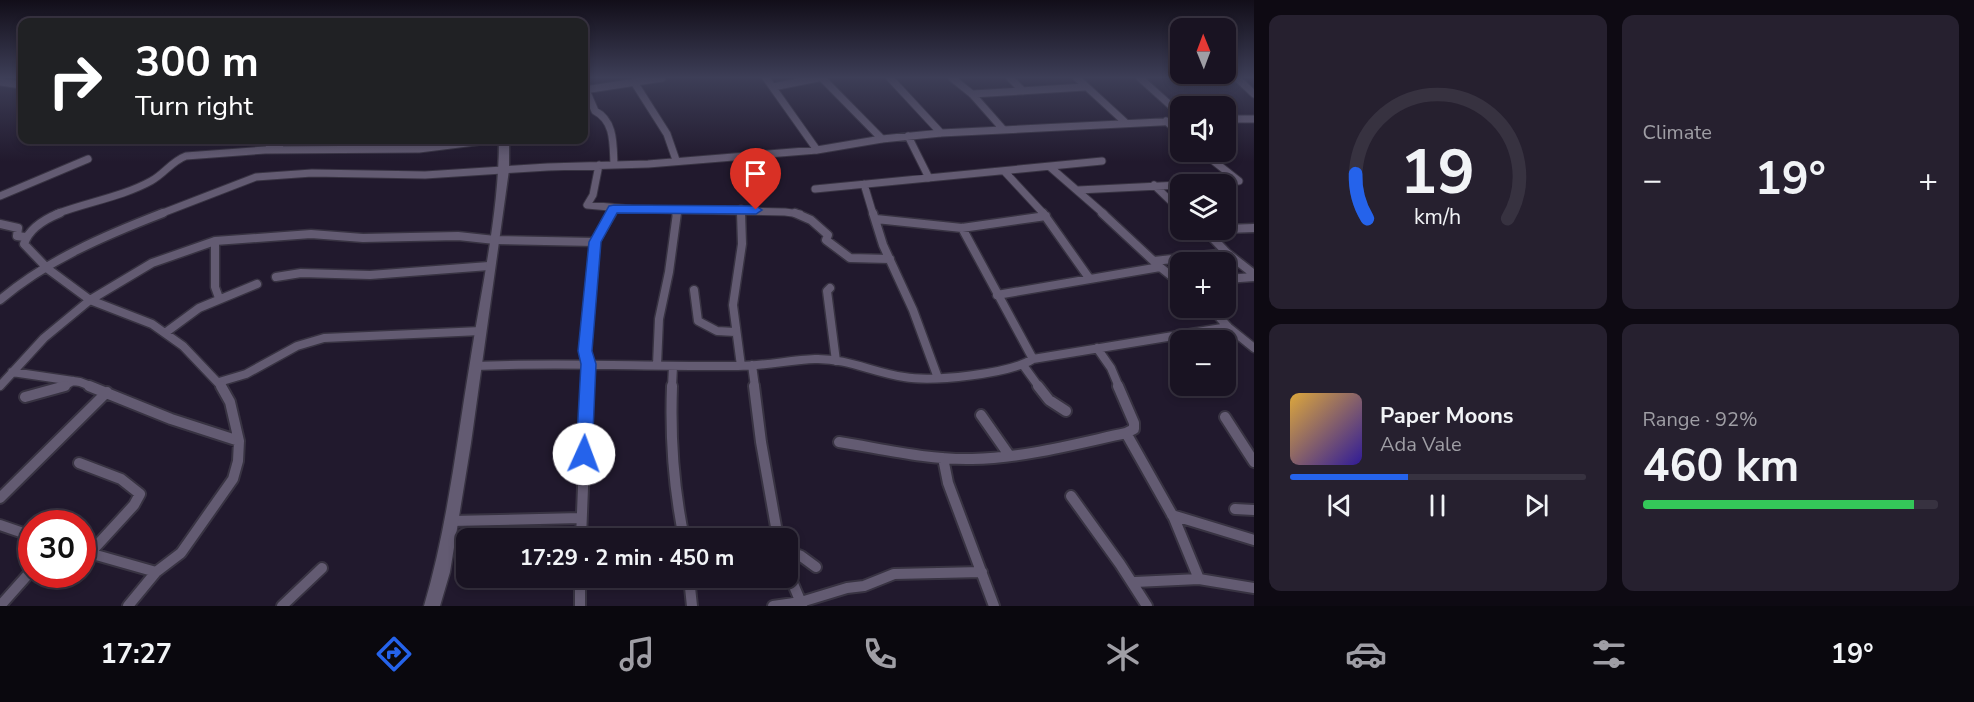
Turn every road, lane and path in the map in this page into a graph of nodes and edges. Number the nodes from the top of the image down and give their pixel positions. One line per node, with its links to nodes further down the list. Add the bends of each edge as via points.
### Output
1 (593, 106): 28 (street, via 603,115 613,134)
2 (649, 106): 24 (street, via 667,134)
3 (786, 106): 22 (street)
4 (849, 106): 17 (street)
5 (918, 106): 15 (street)
6 (983, 106): 14 (street)
7 (1107, 106): 12 (street)
8 (1236, 119): 9 (street)
9 (1254, 119)
10 (1166, 121): 11 (street); 12 (street); 13 (street)
11 (1170, 121)
12 (1126, 123): 14 (street)
13 (1170, 125)
14 (1002, 128): 15 (street)
15 (941, 133): 16 (street)
16 (908, 136): 17 (street); 33 (street)
17 (882, 139): 22 (street)
18 (278, 144): 21 (street)
19 (459, 144): 21 (street, via 419,149)
20 (504, 144): 30 (street)
21 (264, 150): 50 (street, via 180,158 151,182 60,213)
22 (817, 150): 24 (street)
23 (88, 159): 39 (street)
24 (676, 160): 28 (street)
25 (1102, 161): 29 (street)
26 (1214, 162): 32 (street)
27 (599, 165): 28 (street); 30 (street); 41 (street, via 587,205)
28 (614, 165)
29 (1050, 167): 31 (street); 38 (street)
30 (504, 170): 51 (street); 62 (street, via 256,177 119,230)
31 (1005, 172): 33 (street); 44 (street)
32 (1229, 174)
33 (929, 178): 34 (street)
34 (864, 184): 37 (street); 45 (street)
35 (1154, 185): 36 (street); 38 (street); 40 (street)
36 (1170, 185)
37 (815, 189)
38 (1078, 190): 58 (street)
39 (0, 195)
40 (1170, 200)
41 (614, 209): 43 (street); 54 (street)
42 (741, 209): 43 (street); 56 (street, via 799,214 825,230 826,240 850,258); 78 (street, via 742,244 733,305)
43 (677, 210): 86 (street, via 658,319)
44 (1046, 216): 47 (street); 66 (street)
45 (876, 219): 47 (street); 56 (street)
46 (0, 224): 50 (street, via 18,228 16,236)
47 (962, 228): 71 (street)
48 (1254, 228): 49 (street)
49 (1236, 229)
50 (25, 237): 62 (street, via 24,244)
51 (495, 240): 53 (street, via 311,234); 54 (street); 60 (street)
52 (1215, 240): 55 (street)
53 (215, 241): 72 (street, via 215,287); 74 (street, via 152,263)
54 (595, 242): 84 (street, via 585,351)
55 (1226, 252)
56 (890, 259): 92 (street)
57 (1236, 260): 64 (street)
58 (1154, 261): 59 (street); 61 (street)
59 (1170, 261)
60 (489, 266): 65 (street); 77 (street)
61 (1160, 267): 63 (street); 66 (street)
62 (48, 269): 73 (street, via 19,284); 74 (street)
63 (1170, 275)
64 (1254, 275): 67 (street)
65 (276, 277)
66 (1089, 278): 71 (street)
67 (1236, 278)
68 (257, 284): 72 (street)
69 (830, 288): 83 (street, via 830,328)
70 (694, 290): 78 (street, via 698,321 717,331)
71 (997, 295): 82 (street)
72 (219, 298): 79 (street)
73 (0, 300)
74 (90, 300): 79 (street, via 152,324); 91 (street, via 44,338)
75 (1220, 318): 76 (street)
76 (1228, 327): 80 (street); 81 (street)
77 (481, 331): 88 (street); 94 (street, via 308,341 237,380)
78 (735, 332): 90 (street)
79 (165, 333): 94 (street)
80 (1097, 348): 82 (street); 101 (street, via 1111,368 1134,423 1134,429)
81 (1254, 348)
82 (1033, 359): 85 (street)
83 (836, 361): 87 (street); 92 (street, via 902,377)
84 (588, 364): 86 (street); 88 (street); 113 (street)
85 (1023, 364): 92 (street); 98 (street, via 1049,400)
86 (657, 365): 89 (street)
87 (752, 365): 90 (street); 118 (street)
88 (475, 366): 114 (street)
89 (674, 366): 90 (street); 117 (street, via 670,433 674,490)
90 (741, 366)
91 (12, 372): 93 (street); 95 (street)
92 (938, 378)
93 (74, 381): 96 (street); 97 (street)
94 (219, 382): 102 (street, via 230,402)
95 (0, 386)
96 (107, 392): 102 (street, via 171,419); 109 (street)
97 (25, 397)
98 (1066, 411)
99 (981, 416): 104 (street)
100 (1225, 417): 106 (street)
101 (1126, 433): 104 (street); 112 (street)
102 (239, 441): 127 (street, via 238,461 227,488 181,553)
103 (839, 442): 105 (street)
104 (1009, 455): 105 (street)
105 (943, 458): 126 (street, via 948,483)
106 (1254, 462)
107 (79, 463): 121 (street, via 121,479 140,494)
108 (1071, 496): 129 (street)
109 (0, 498)
110 (1235, 509): 111 (street)
111 (1254, 510)
112 (1172, 515): 120 (street); 128 (street)
113 (581, 518): 114 (street); 116 (street)
114 (451, 521): 139 (street)
115 (0, 525): 119 (street)
116 (581, 528)
117 (682, 528)
118 (776, 528)
119 (18, 531)
120 (1254, 540)
121 (96, 542)
122 (798, 555): 124 (street)
123 (96, 556): 127 (street)
124 (816, 567)
125 (322, 568): 138 (street)
126 (982, 572): 135 (street, via 894,574); 143 (street)
127 (156, 573): 137 (street)
128 (1199, 579): 129 (street); 134 (street)
129 (1135, 582): 144 (street)
130 (18, 586): 136 (street)
131 (580, 588): 140 (street)
132 (690, 588): 141 (street)
133 (795, 588): 135 (street)
134 (1251, 591)
135 (802, 604): 142 (street)
136 (0, 606)
137 (128, 606)
138 (282, 606)
139 (432, 606)
140 (580, 606)
141 (692, 606)
142 (773, 606)
143 (994, 606)
144 (1148, 606)

